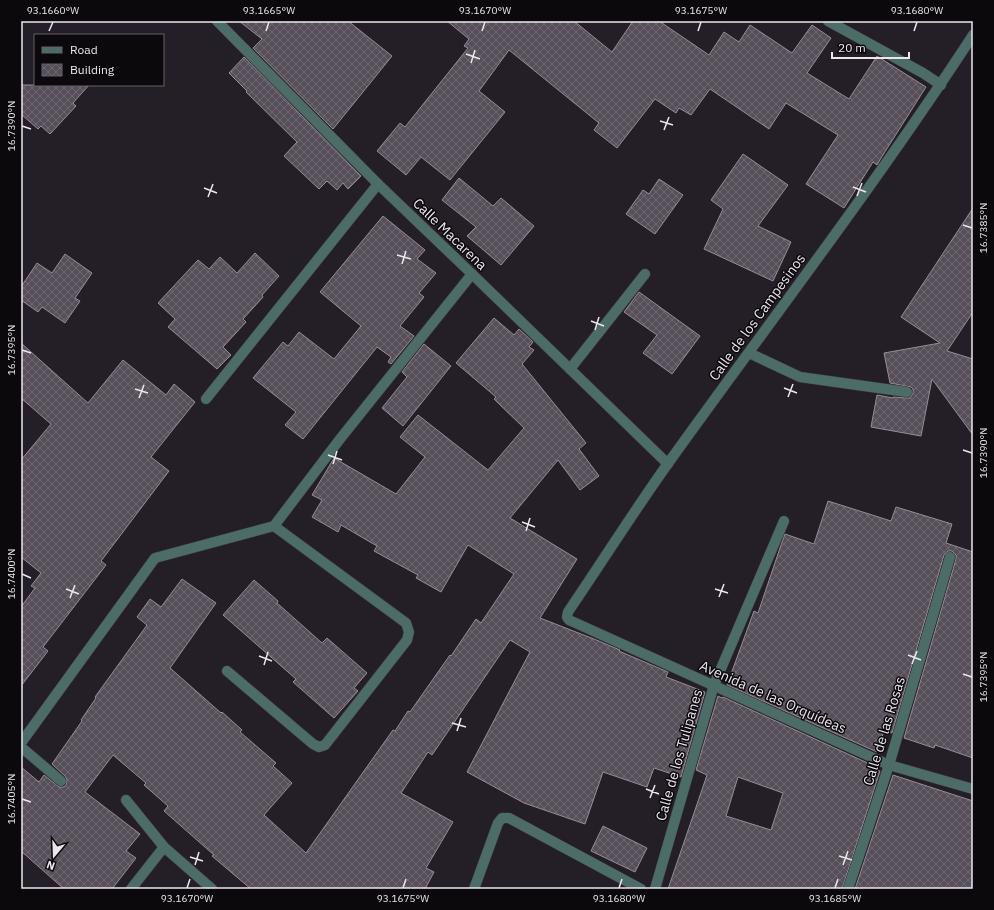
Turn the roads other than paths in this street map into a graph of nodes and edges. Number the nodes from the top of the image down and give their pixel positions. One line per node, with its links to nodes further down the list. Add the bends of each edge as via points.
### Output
1 (217, 21): 5 (street, Calle Macarena)
2 (828, 21): 4 (street)
3 (973, 35): 4 (street, Calle de los Campesinos)
4 (941, 85): 8 (street, Calle de los Campesinos)
5 (378, 184): 6 (street, Calle Macarena); 11 (street)
6 (472, 274): 9 (street, Calle Macarena); 14 (street)
7 (645, 274): 9 (street)
8 (749, 353): 10 (street, via 800,377); 12 (street, Calle de los Campesinos)
9 (570, 369): 12 (street, Calle Macarena)
10 (907, 392)
11 (206, 399)
12 (668, 464): 16 (street, Calle de los Campesinos)
13 (784, 521): 18 (street, Calle de los Tulipanes)
14 (274, 526): 17 (street, via 406,623 409,632 407,640 325,745 313,744); 19 (street, via 155,558)
15 (950, 557): 21 (street, Calle de las Rosas)
16 (567, 617): 18 (street, Avenida de las Orquídeas)
17 (226, 671)
18 (714, 685): 21 (street, Avenida de las Orquídeas); 30 (street, Calle de los Tulipanes)
19 (21, 743)
20 (21, 747): 22 (street)
21 (889, 765): 23 (street, Avenida de las Orquídeas); 31 (street, Calle de las Rosas)
22 (61, 781)
23 (973, 789)
24 (126, 800): 25 (street)
25 (164, 847): 26 (street); 27 (street)
26 (131, 889)
27 (212, 889)
28 (474, 889): 29 (street, via 502,818 509,818)
29 (641, 889)
30 (655, 889)
31 (848, 889)

